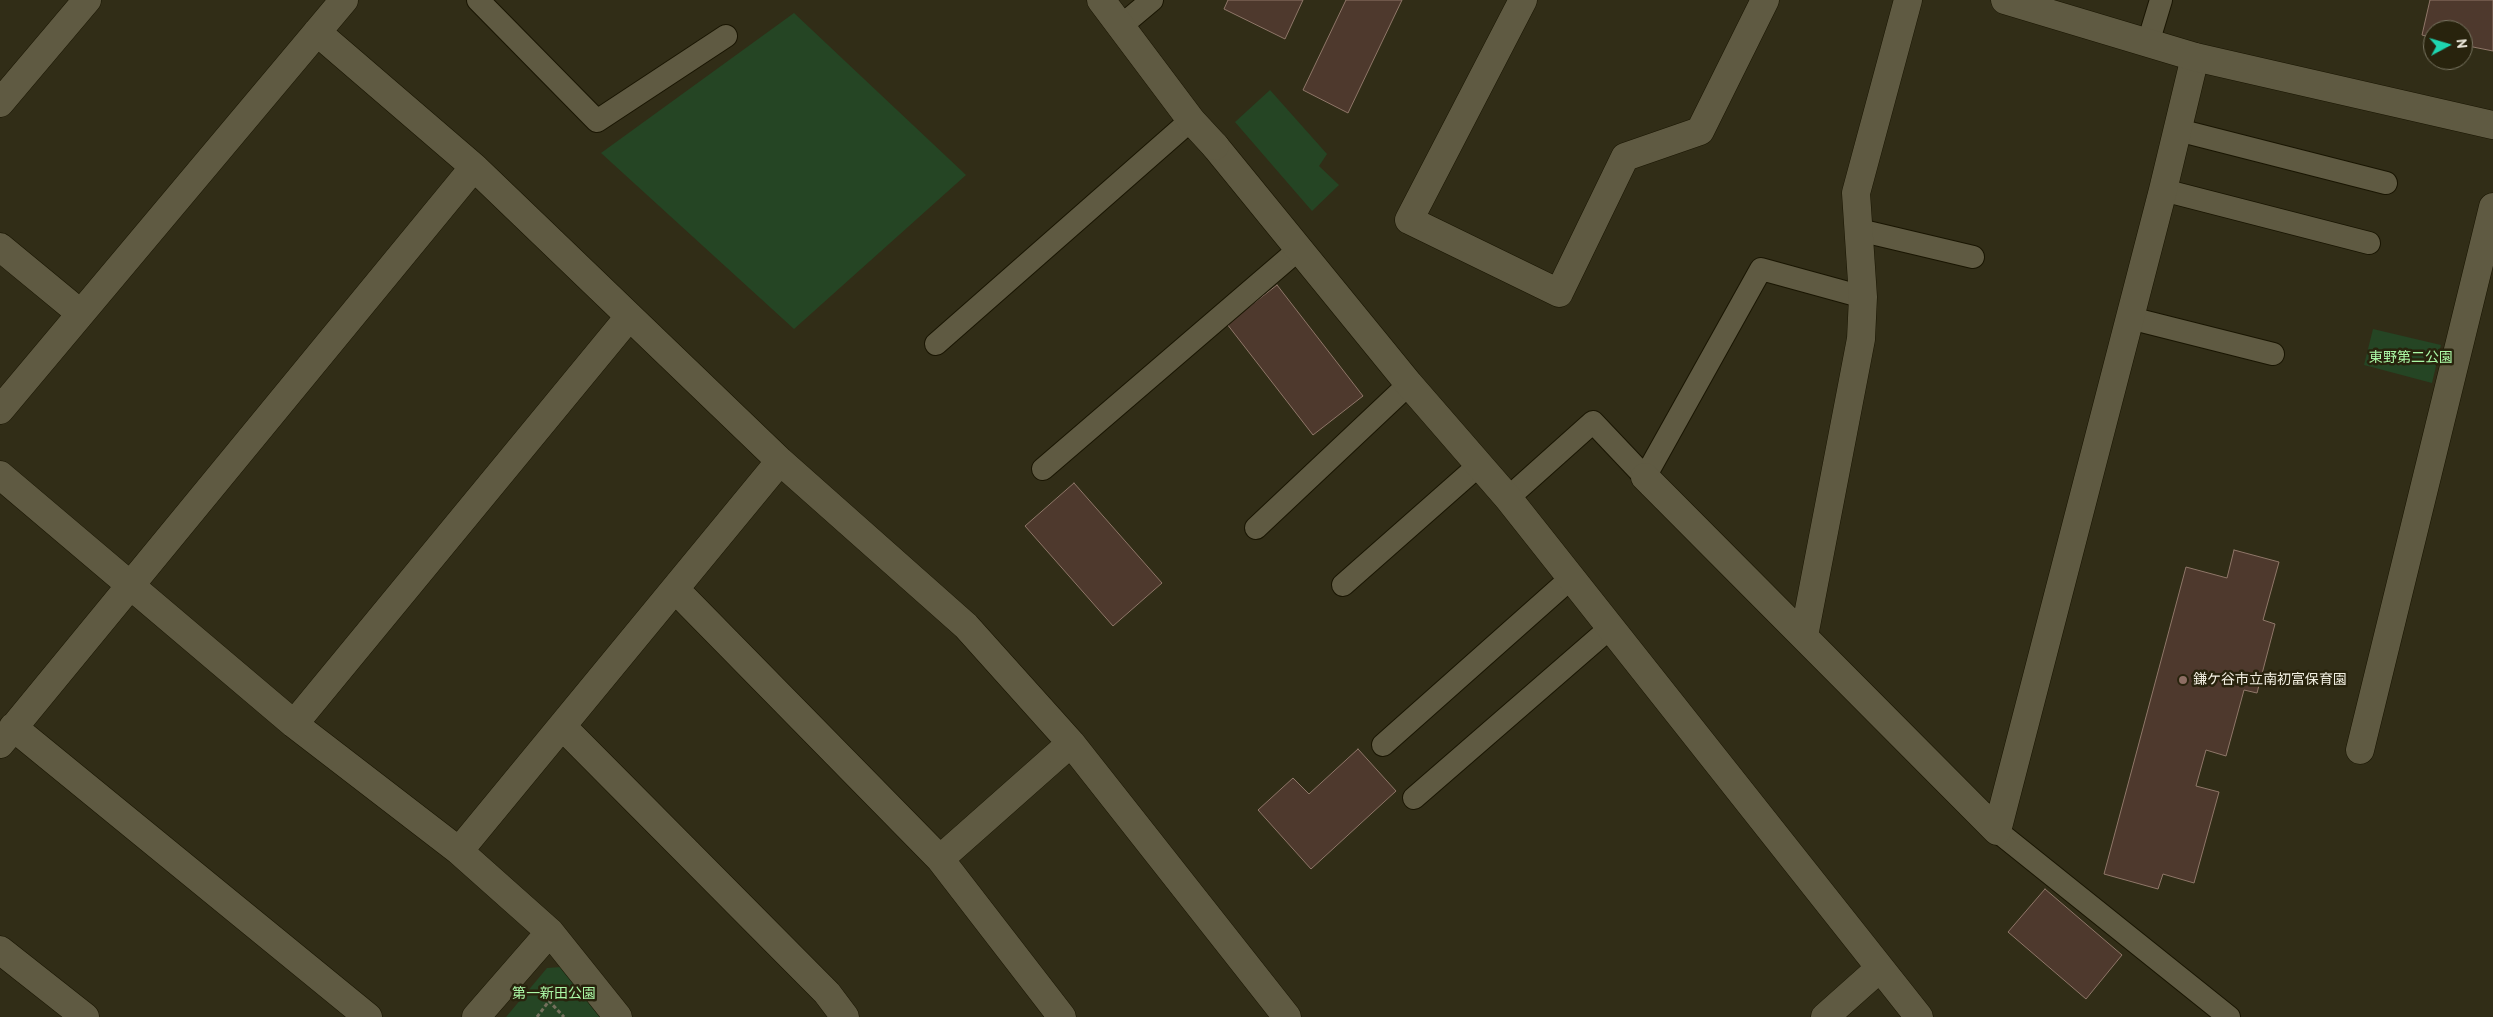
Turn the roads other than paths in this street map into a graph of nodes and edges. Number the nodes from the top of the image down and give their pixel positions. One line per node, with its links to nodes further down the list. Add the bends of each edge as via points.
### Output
1 (87, 0): 17 (street)
2 (344, 0): 13 (street)
3 (478, 0): 14 (lane, via 597,121)
4 (1101, 0): 12 (street)
5 (1152, 0): 12 (lane)
6 (1523, 0): 7 (street, via 1409,220 1559,293 1625,157 1700,131)
7 (1765, 0)
8 (1908, 0): 25 (street, via 1856,193)
9 (2005, 0): 11 (street)
10 (2162, 0): 15 (lane)
11 (2039, 5): 15 (street)
12 (1121, 26): 18 (street)
13 (317, 32): 21 (street); 31 (street)
14 (726, 36)
15 (2148, 43): 16 (street)
16 (2195, 57): 19 (street); 20 (street)
17 (0, 103)
18 (1191, 120): 28 (street); 34 (lane)
19 (2493, 125)
20 (2178, 130): 22 (lane); 23 (street)
21 (474, 167): 32 (street); 47 (street)
22 (2386, 183)
23 (2163, 190): 26 (lane); 33 (street)
24 (2493, 207): 56 (street)
25 (1859, 230): 29 (lane); 30 (street)
26 (2369, 243)
27 (0, 247): 31 (street)
28 (1298, 250): 36 (street); 40 (lane)
29 (1972, 258)
30 (1863, 297): 42 (lane, via 1761,269); 50 (street, via 1861,339)
31 (80, 313): 37 (street)
32 (630, 317): 38 (street); 51 (street)
33 (2130, 318): 35 (lane); 58 (street)
34 (936, 344)
35 (2273, 354)
36 (1410, 384): 39 (street); 44 (lane)
37 (0, 410)
38 (780, 461): 48 (street); 54 (street, via 966,626)
39 (1478, 466): 43 (street); 46 (lane)
40 (1043, 469)
41 (0, 475): 47 (street)
42 (1645, 477): 43 (lane, via 1593,422); 50 (street)
43 (1508, 498): 45 (street)
44 (1256, 528)
45 (1570, 579): 49 (street); 55 (lane)
46 (1343, 585)
47 (129, 586): 51 (street); 53 (street)
48 (675, 589): 52 (street); 60 (street)
49 (1610, 628): 57 (lane); 63 (street)
50 (1804, 636): 58 (street)
51 (294, 724): 59 (street)
52 (562, 726): 59 (street); 68 (street, via 827,993)
53 (7, 735): 65 (street)
54 (1071, 743): 60 (street); 70 (street)
55 (1382, 745)
56 (2360, 750)
57 (1414, 798)
58 (1997, 831): 73 (lane)
59 (459, 851): 61 (street)
60 (940, 859): 69 (street)
61 (550, 932): 66 (street); 67 (street)
62 (0, 950): 64 (street)
63 (1880, 968): 71 (street); 72 (street)
64 (85, 1017)
65 (368, 1017)
66 (476, 1017)
67 (618, 1017)
68 (845, 1017)
69 (1062, 1017)
70 (1287, 1017)
71 (1825, 1017)
72 (1919, 1017)
73 (2229, 1017)

